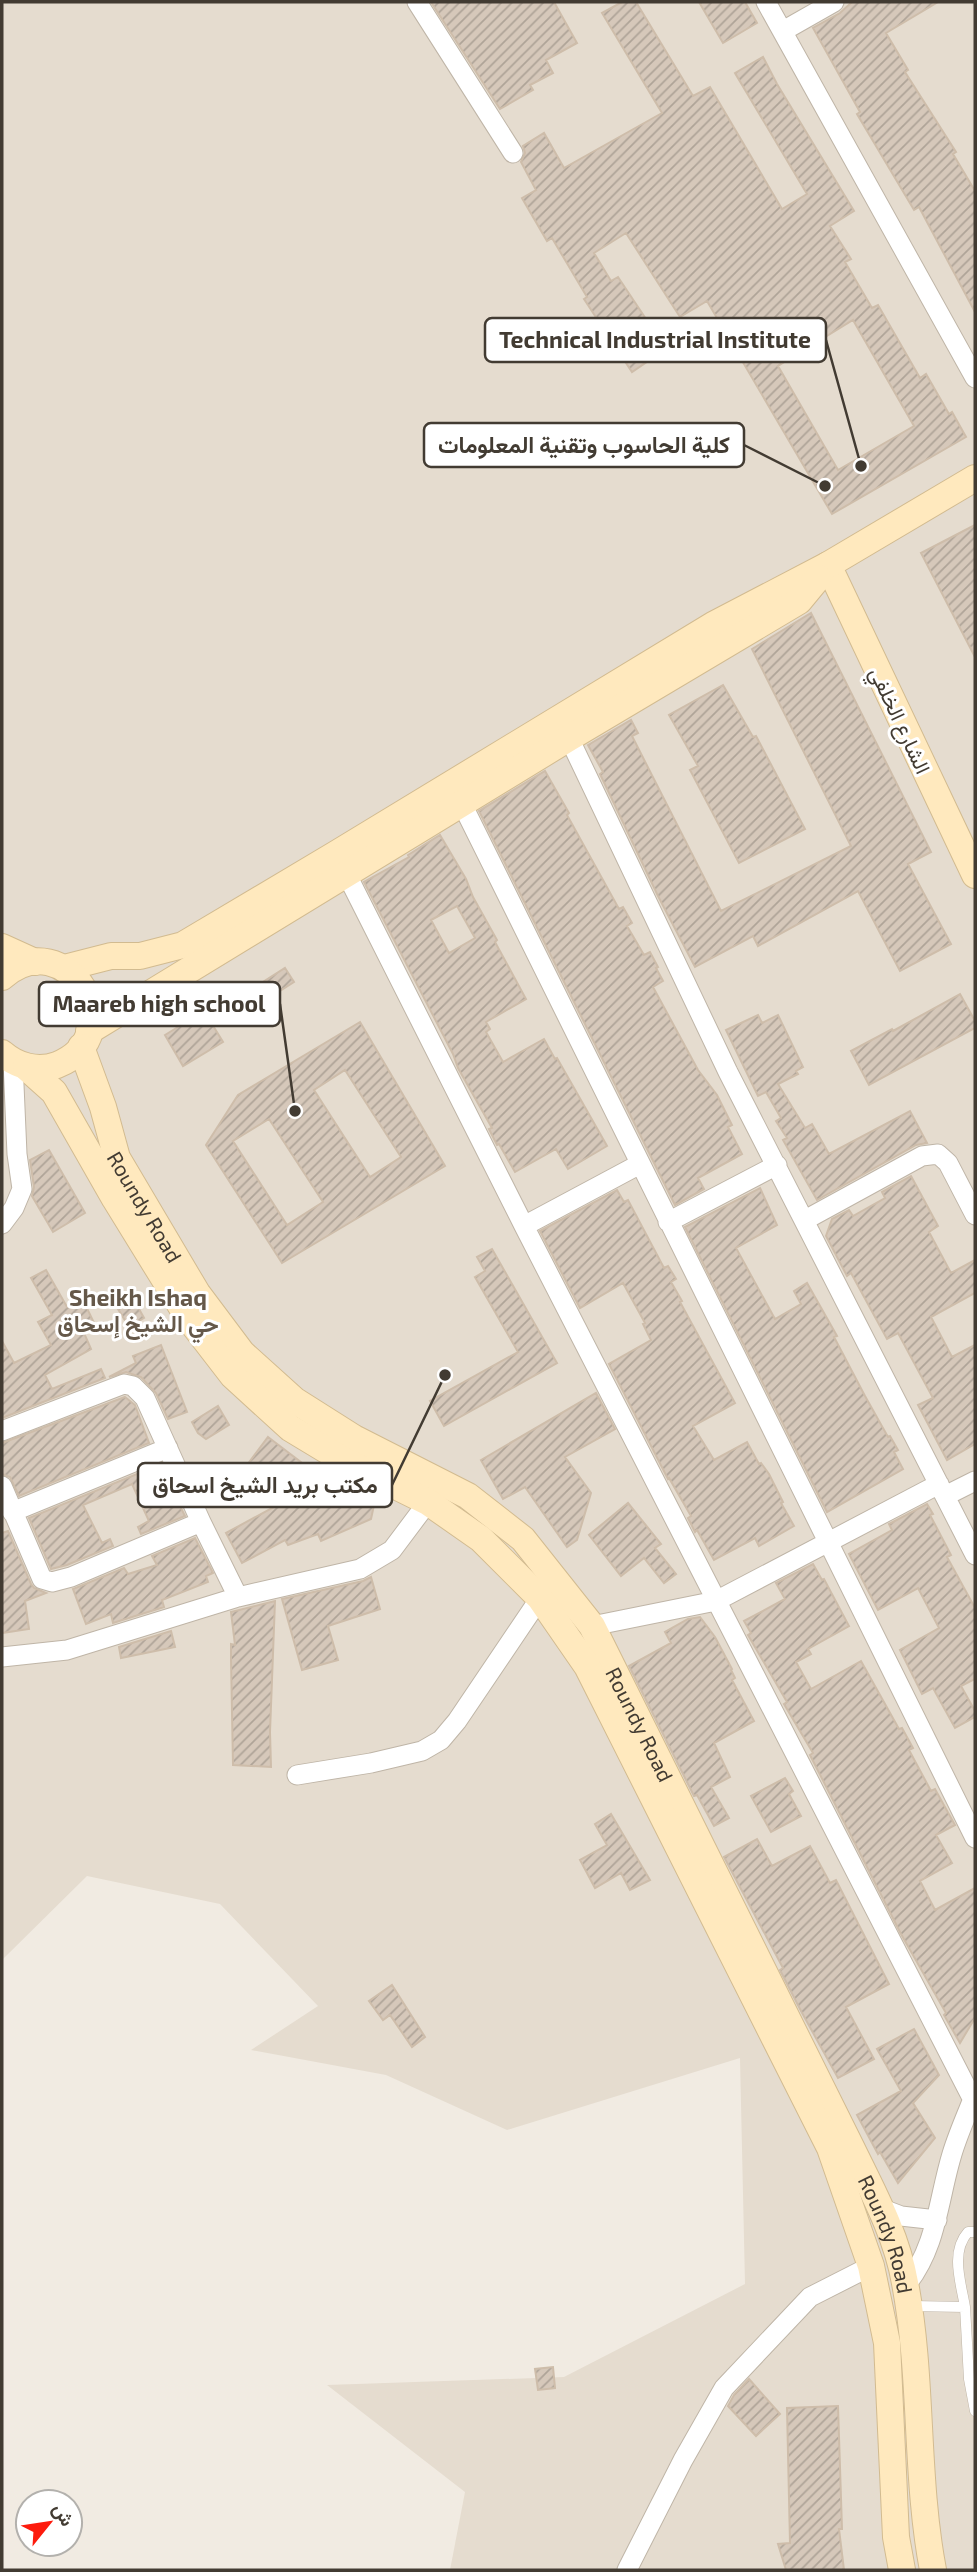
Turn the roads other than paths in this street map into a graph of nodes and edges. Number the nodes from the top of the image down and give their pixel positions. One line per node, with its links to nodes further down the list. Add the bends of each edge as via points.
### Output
1 (417, 2): 5 (street)
2 (766, 2): 4 (street)
3 (834, 2): 4 (street)
4 (783, 31): 6 (street)
5 (513, 153)
6 (975, 378)
7 (975, 478): 8 (main road)
8 (828, 565): 9 (main road); 12 (main road, الشارع الخلفي)
9 (563, 730): 10 (main road); 11 (main road); 21 (street)
10 (462, 804): 11 (main road); 20 (street)
11 (341, 864): 15 (main road, via 183,945); 17 (main road); 26 (street)
12 (975, 875)
13 (2, 947): 14 (main road)
14 (35, 962): 15 (main road); 16 (main road, via 22,964)
15 (64, 968): 17 (main road, Roundy Road, via 87,995 92,1017)
16 (2, 977)
17 (85, 1039): 18 (main road, via 73,1056 51,1067); 41 (main road, Roundy Road, via 117,1158 197,1293 242,1353 295,1399 354,1438 468,1496 523,1539)
18 (9, 1058): 19 (street); 32 (main road, Roundy Road, via 54,1092 189,1319 233,1376 290,1428)
19 (9, 1159): 25 (street, via 22,1189)
20 (640, 1164): 24 (street); 26 (street)
21 (776, 1165): 23 (street); 24 (street)
22 (975, 1216): 23 (street, via 948,1163 938,1154 922,1156)
23 (805, 1220): 31 (street)
24 (668, 1222): 36 (street)
25 (2, 1224)
26 (524, 1226): 40 (street)
27 (2, 1431): 28 (street, via 124,1384 133,1385 145,1398)
28 (169, 1448): 33 (street); 34 (street)
29 (975, 1481): 31 (street)
30 (2, 1486): 33 (street)
31 (942, 1490): 36 (street); 37 (street)
32 (428, 1502): 38 (street, via 392,1550 360,1569); 39 (main road, Roundy Road, via 481,1539)
33 (12, 1512): 35 (street)
34 (201, 1522): 35 (street, via 52,1582 42,1579); 38 (street)
35 (11, 1536)
36 (828, 1542): 40 (street); 44 (street)
37 (975, 1555)
38 (238, 1597): 42 (street, via 67,1650)
39 (540, 1598): 43 (street, via 441,1740 422,1752); 49 (main road, Roundy Road, via 587,1666 830,2148)
40 (716, 1601): 41 (street); 45 (street)
41 (592, 1626): 46 (main road, Roundy Road)
42 (2, 1657)
43 (297, 1775)
44 (975, 1839)
45 (974, 2097): 47 (street, via 952,2155)
46 (880, 2208): 47 (street, via 901,2216); 50 (main road, Roundy Road, via 901,2263)
47 (937, 2220): 50 (street)
48 (975, 2232): 51 (lane, via 961,2240 958,2257)
49 (871, 2266): 53 (street, via 810,2297 724,2388); 54 (main road, Roundy Road, via 887,2343)
50 (907, 2296): 51 (lane); 55 (main road, Roundy Road)
51 (965, 2307): 52 (lane)
52 (975, 2411)
53 (626, 2570)
54 (902, 2570)
55 (933, 2570)

